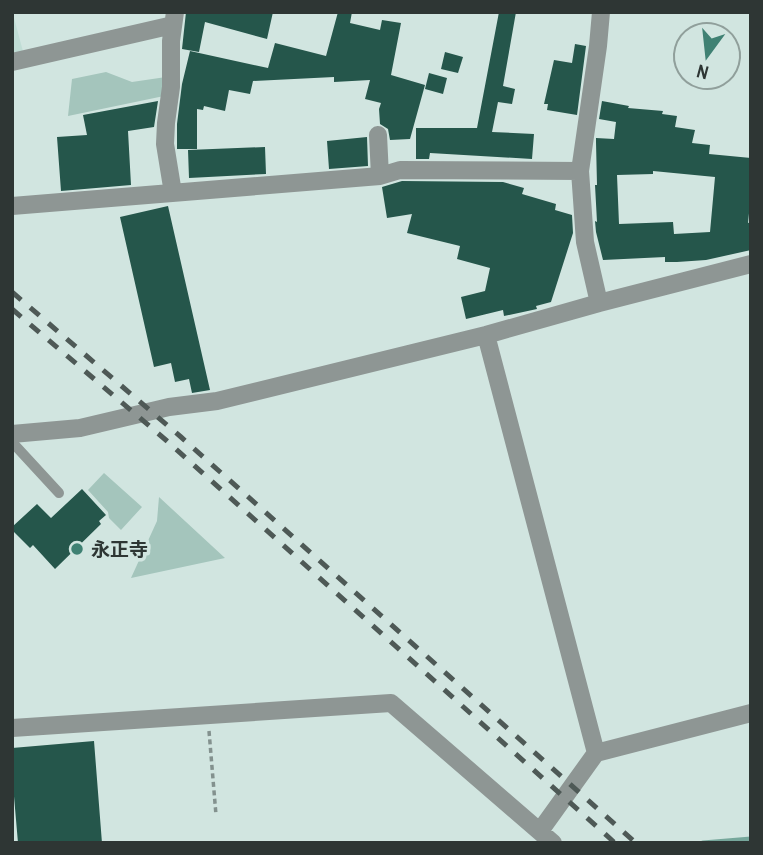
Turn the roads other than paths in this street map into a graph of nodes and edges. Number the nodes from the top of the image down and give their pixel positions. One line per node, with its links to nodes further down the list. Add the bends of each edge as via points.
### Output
1 (601, 12): 5 (street)
2 (174, 19): 3 (street); 7 (street, via 165,144)
3 (12, 62)
4 (378, 135): 6 (street)
5 (580, 171): 6 (street, via 400,170); 10 (street, via 585,242)
6 (380, 176): 7 (street)
7 (173, 193): 8 (street)
8 (12, 206)
9 (751, 264): 10 (street)
10 (599, 303): 11 (street)
11 (486, 335): 12 (street, via 217,401 80,428); 17 (street)
12 (12, 434)
13 (12, 442): 14 (lane)
14 (59, 494)
15 (751, 713): 17 (street)
16 (12, 728): 18 (street, via 391,703)
17 (596, 753): 18 (street)
18 (546, 837)

